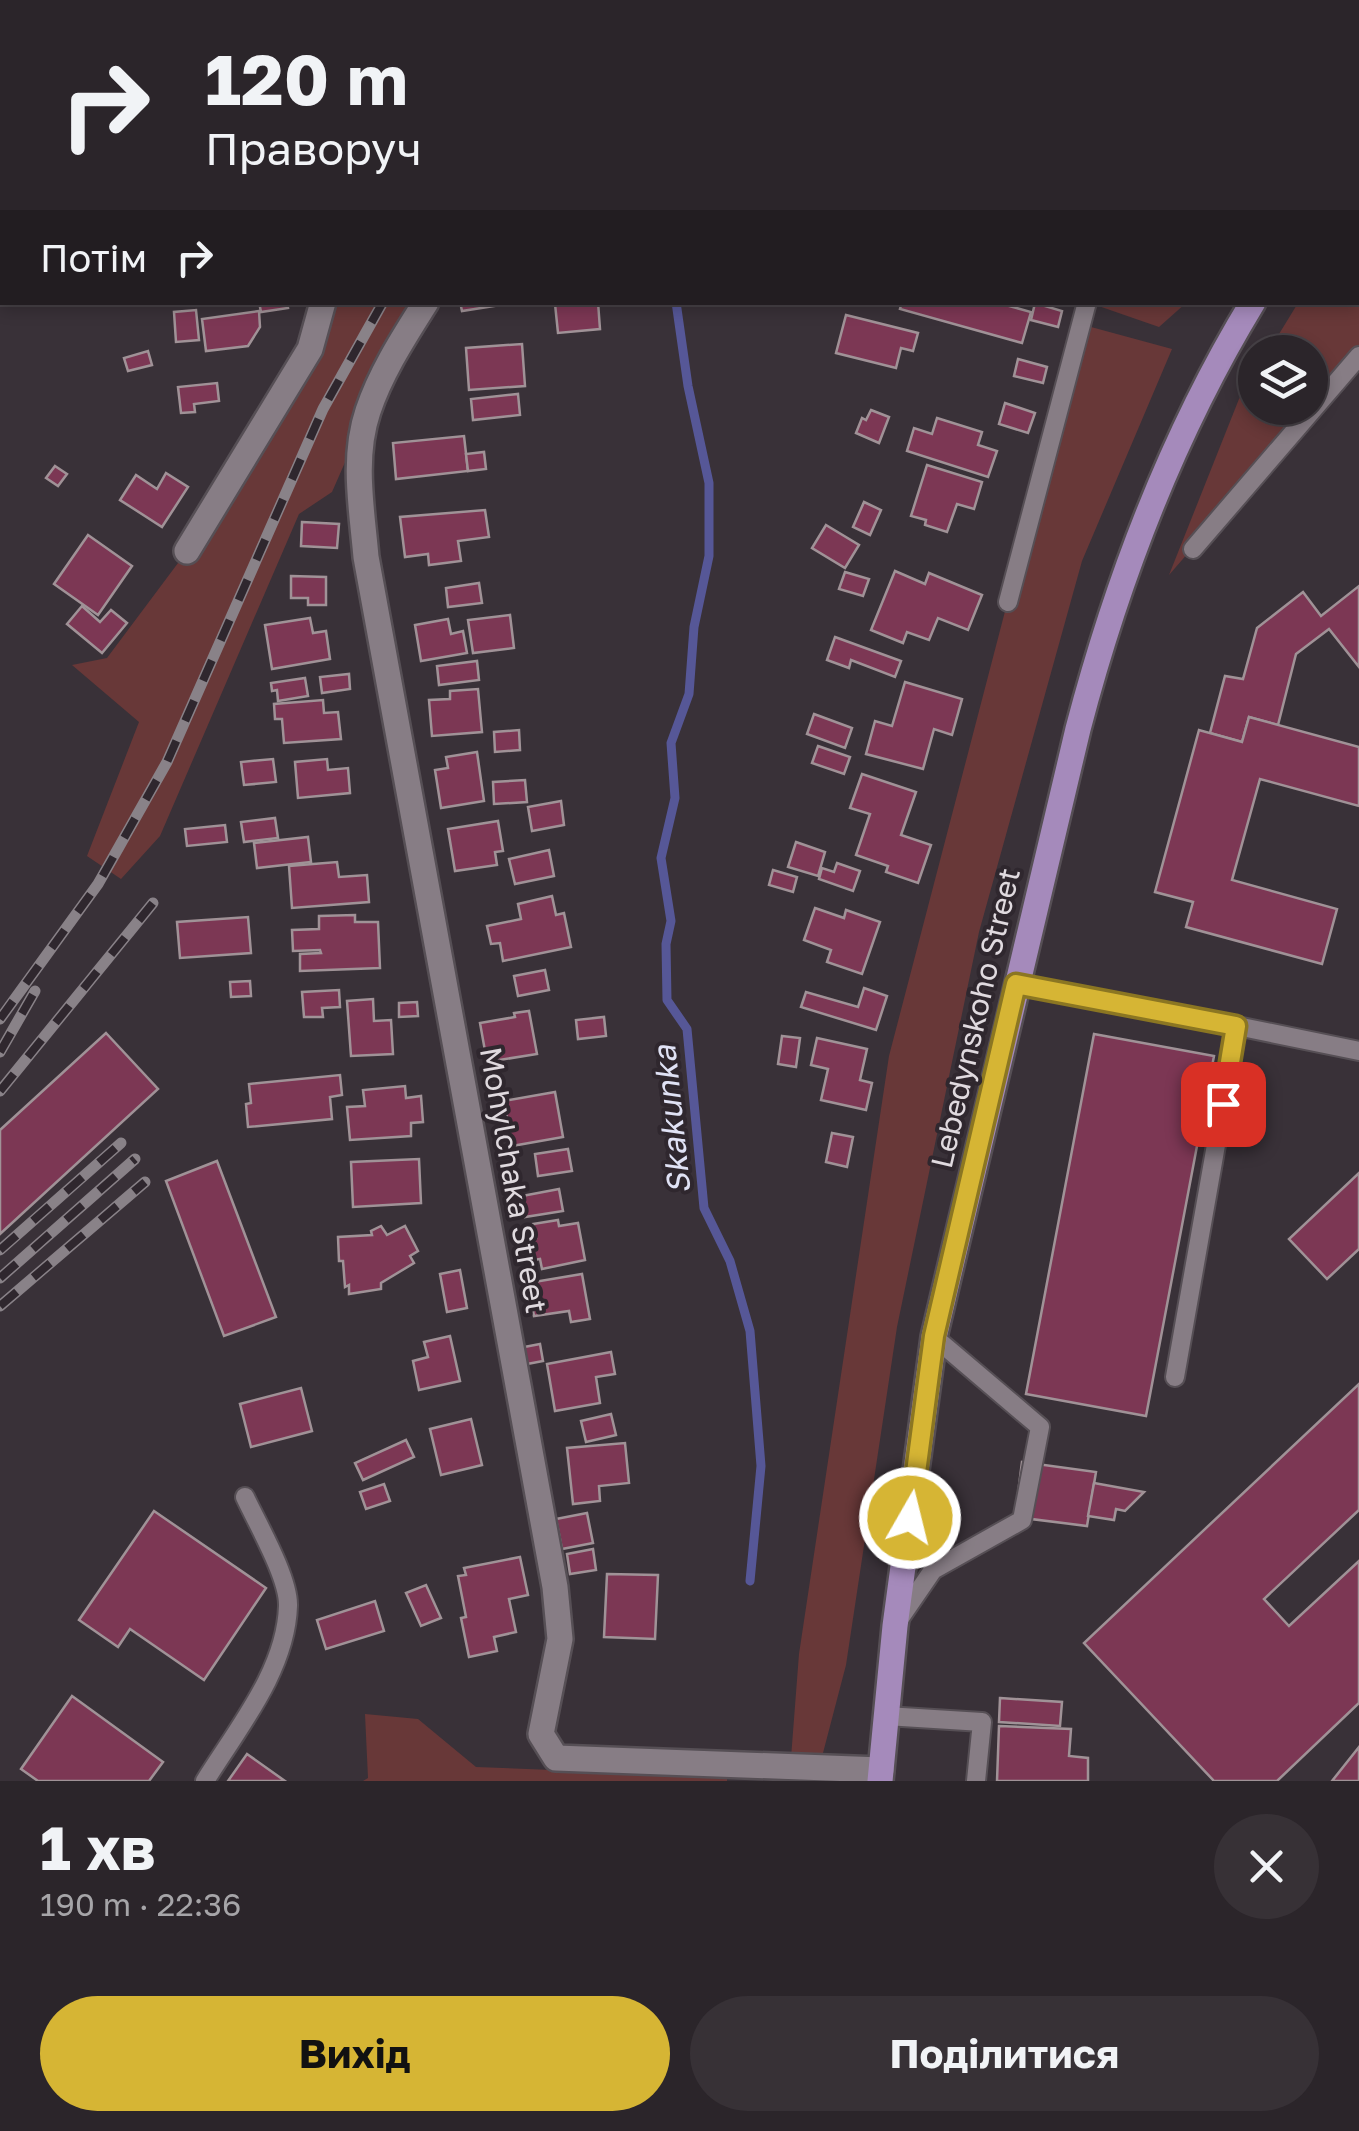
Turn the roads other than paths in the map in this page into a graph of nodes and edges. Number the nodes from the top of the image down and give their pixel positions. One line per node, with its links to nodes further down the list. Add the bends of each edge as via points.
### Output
1 (323, 305): 7 (street, via 310,348)
2 (424, 305): 17 (street, Mohylchaka Street, via 393,353 367,413 360,490 366,557 555,1587 560,1639 541,1734 556,1758)
3 (1085, 305): 8 (lane)
4 (1251, 305): 9 (main road, Lebedynskoho Street, via 1195,410 1126,570 1086,696)
5 (1359, 356): 6 (lane)
6 (1193, 549)
7 (186, 551)
8 (1008, 602)
9 (1016, 984): 10 (lane); 12 (main road, Lebedynskoho Street)
10 (1236, 1026): 11 (lane); 13 (lane)
11 (1359, 1051)
12 (934, 1336): 15 (main road, Lebedynskoho Street); 15 (lane, via 1040,1427 1022,1520 933,1570)
13 (1175, 1377)
14 (245, 1497): 18 (lane, via 289,1603 277,1663)
15 (895, 1626): 16 (main road, Lebedynskoho Street)
16 (886, 1716): 17 (main road, Lebedynskoho Street); 19 (lane, via 982,1722)
17 (881, 1776)
18 (206, 1781)
19 (976, 1781)

